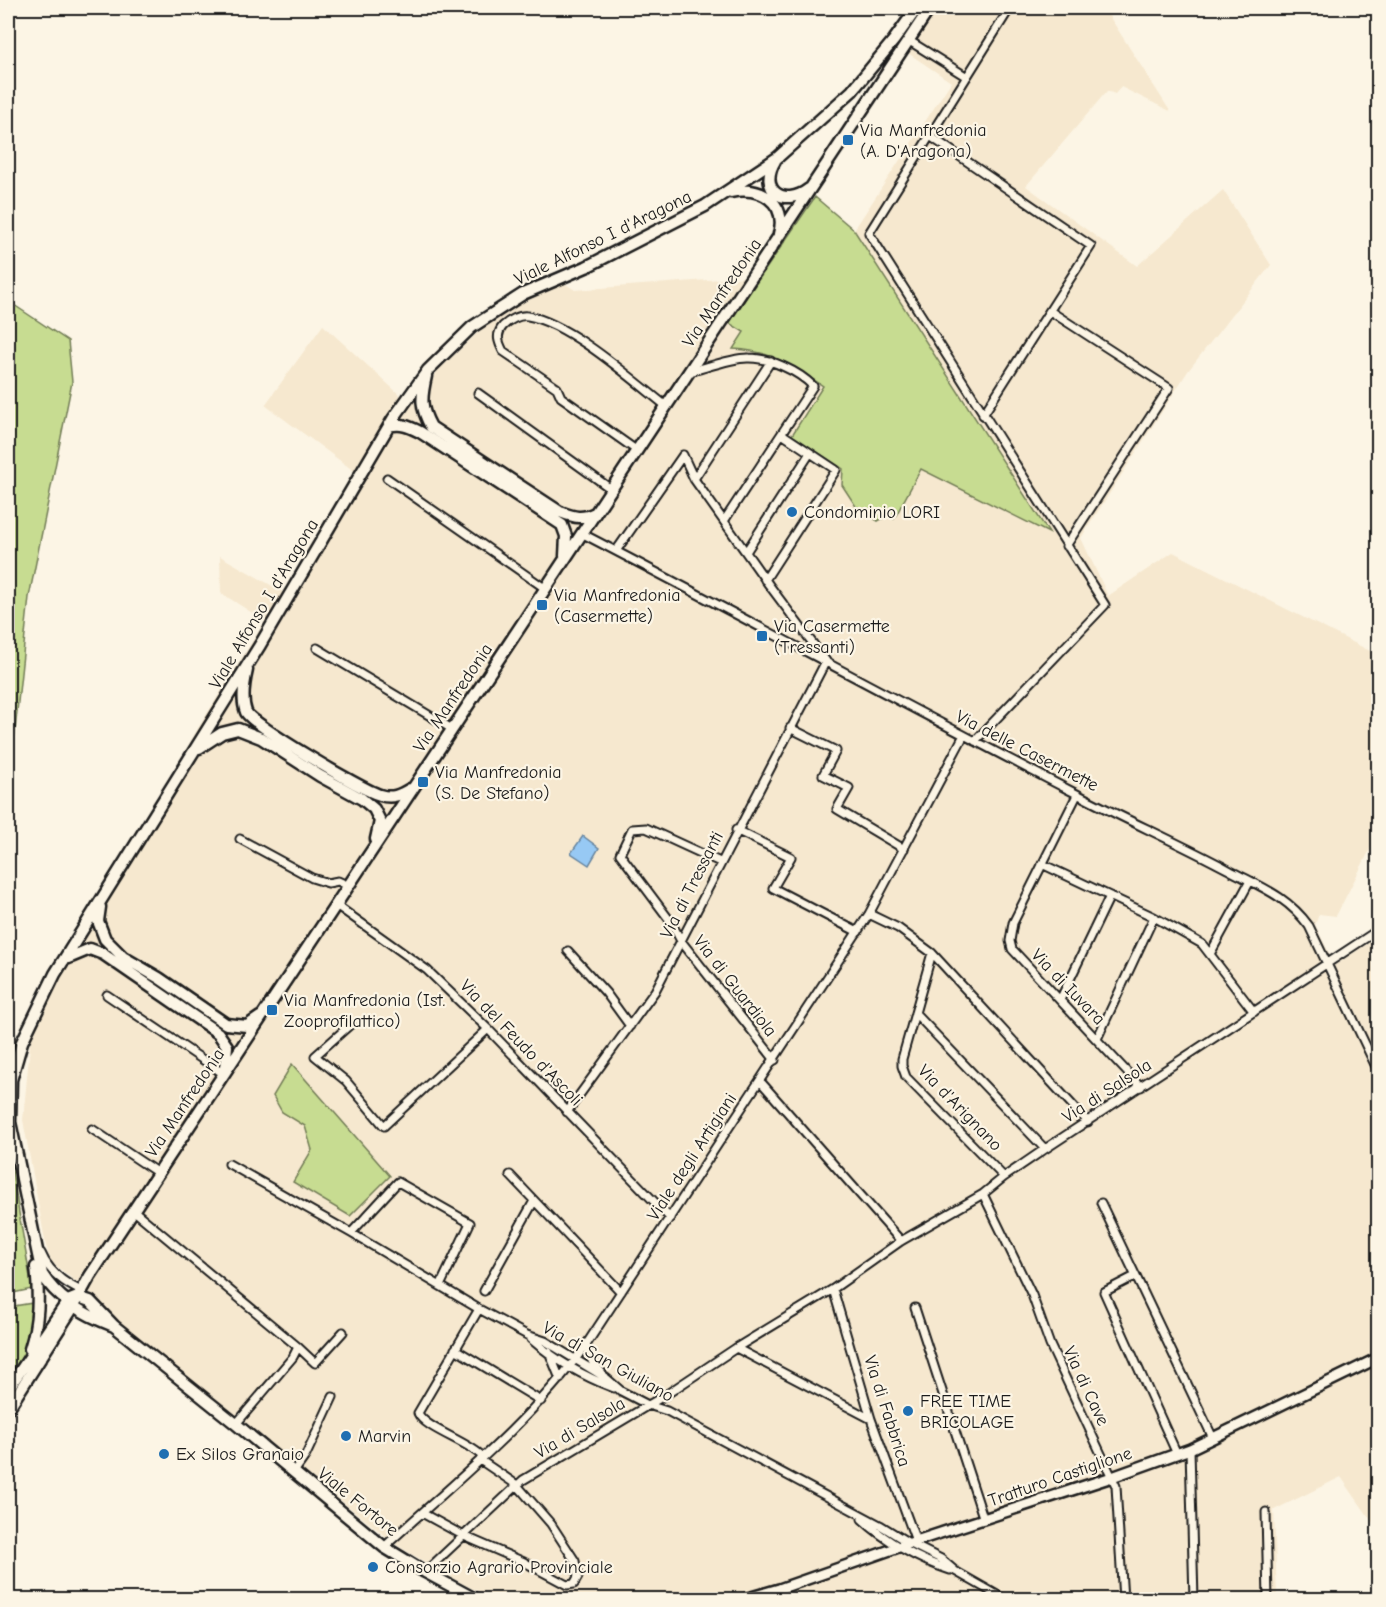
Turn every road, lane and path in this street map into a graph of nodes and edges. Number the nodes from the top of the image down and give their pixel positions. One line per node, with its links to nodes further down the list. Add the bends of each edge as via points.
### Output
1 (917, 8): 7 (main road, via 852,91)
2 (930, 8): 4 (main road, Via Manfredonia)
3 (1010, 8): 5 (street)
4 (908, 40): 5 (street); 8 (main road, Via Manfredonia)
5 (967, 77): 6 (street)
6 (930, 136): 11 (street, via 1091,246); 17 (street, via 869,233)
7 (777, 158): 8 (main road, via 769,177 778,194 794,198); 9 (main road, Viale Alfonso I d'Aragona)
8 (814, 185): 10 (main road, Via Manfredonia)
9 (726, 193): 10 (main road, via 753,190 775,203 781,218); 13 (main road, Viale Alfonso I d'Aragona, via 639,241 523,294 472,327)
10 (777, 240): 14 (main road, Via Manfredonia)
11 (1050, 311): 17 (street); 28 (street, via 1169,388)
12 (771, 361): 14 (street, via 748,357); 19 (street, via 813,386); 23 (street)
13 (428, 370): 18 (main road, Viale Alfonso I d'Aragona); 25 (main road, via 422,411 431,427 560,512 577,518)
14 (689, 372): 16 (main road, Via Manfredonia)
15 (478, 393): 24 (street)
16 (666, 406): 20 (main road, Via Manfredonia); 20 (street, via 598,352 550,324 521,316 503,326 498,342 503,351)
17 (983, 415): 28 (street)
18 (389, 426): 31 (main road, via 406,425 420,432 562,525 566,536); 36 (main road, Viale Alfonso I d'Aragona)
19 (782, 434): 21 (street); 26 (street)
20 (636, 450): 24 (main road, Via Manfredonia)
21 (810, 453): 30 (street); 32 (street, via 836,470)
22 (387, 478): 33 (street)
23 (694, 479): 26 (street); 29 (street, via 683,455)
24 (611, 489): 25 (main road, Via Manfredonia)
25 (596, 512): 27 (main road, Via Manfredonia)
26 (724, 521): 30 (street)
27 (583, 534): 29 (street, Via delle Casermette); 31 (main road, Via Manfredonia)
28 (1066, 546): 40 (street, via 1105,605)
29 (616, 551): 35 (street, Via delle Casermette)
30 (746, 552): 32 (street)
31 (564, 560): 33 (main road, Via Manfredonia)
32 (765, 580): 35 (street)
33 (546, 589): 38 (main road, Via Manfredonia)
34 (317, 648): 38 (street)
35 (826, 661): 37 (street, Via di Tressanti); 39 (street, Via delle Casermette)
36 (248, 664): 41 (main road, Viale Alfonso I d'Aragona); 42 (main road, via 243,690 246,713 262,728 381,796 397,797)
37 (790, 728): 44 (street, Via di Tressanti); 46 (street, via 836,751 823,775 849,788 837,809)
38 (452, 729): 42 (main road, Via Manfredonia)
39 (964, 735): 40 (street, Via delle Casermette); 46 (street, Viale degli Artigiani)
40 (975, 741): 43 (street, Via delle Casermette)
41 (193, 753): 47 (main road, via 222,733 238,729 261,738 374,809 380,821); 53 (main road, Viale Alfonso I d'Aragona)
42 (415, 785): 47 (main road, Via Manfredonia)
43 (1077, 795): 49 (street, Via di Iuvara); 50 (street, Via delle Casermette)
44 (736, 830): 48 (street, Via di Tressanti); 58 (street, via 791,857 773,888)
45 (240, 839): 51 (street, via 312,878)
46 (904, 849): 55 (street, Viale degli Artigiani)
47 (372, 850): 51 (main road, Via Manfredonia)
48 (720, 862): 59 (street, Via di Tressanti); 59 (street, Via di Guardiola, via 646,828 632,829 620,854)
49 (1042, 864): 52 (street); 66 (street, Via di Iuvara, via 1013,923 1010,941 1012,949)
50 (1250, 881): 62 (street); 64 (street, Via delle Casermette, via 1272,891 1297,910)
51 (349, 886): 54 (main road, Via Manfredonia)
52 (1110, 896): 56 (street); 66 (street)
53 (101, 901): 63 (main road, Viale Alfonso I d'Aragona); 69 (main road, via 98,921 105,939 123,957 226,1024 247,1026)
54 (336, 905): 69 (main road, Via Manfredonia); 72 (street, Via del Feudo d'Ascoli, via 427,970)
55 (869, 914): 58 (street, Viale degli Artigiani); 61 (street, via 906,933)
56 (1154, 917): 62 (street, via 1202,944); 73 (street)
57 (1378, 930): 64 (street, Via di Salsola)
58 (858, 932): 74 (street, Viale degli Artigiani)
59 (681, 941): 71 (street, Via di Tressanti, via 655,991); 74 (street, Via di Guardiola)
60 (568, 951): 71 (street)
61 (932, 953): 68 (street, Via d'Arignano); 80 (street)
62 (1210, 954): 67 (street)
63 (64, 960): 76 (main road, via 90,949 103,954 188,1011 218,1033 227,1046); 93 (main road, Viale Alfonso I d'Aragona, via 22,1042 11,1080 10,1122)
64 (1328, 963): 67 (street, Via di Salsola); 75 (street, Via delle Casermette)
65 (107, 994): 76 (street)
66 (1060, 1000): 73 (street, Via di Iuvara)
67 (1254, 1012): 78 (street, Via di Salsola)
68 (915, 1013): 82 (street); 86 (street, Via d'Arignano, via 902,1059 906,1077)
69 (264, 1015): 76 (main road, Via Manfredonia)
70 (351, 1024): 72 (street, via 315,1056 346,1081 384,1126)
71 (630, 1026): 79 (street, Via di Tressanti)
72 (488, 1029): 79 (street, Via del Feudo d'Ascoli)
73 (1097, 1040): 78 (street, Via di Iuvara)
74 (775, 1060): 77 (street, Viale degli Artigiani)
75 (1378, 1071)
76 (224, 1074): 84 (main road, Via Manfredonia)
77 (760, 1081): 91 (street, Viale degli Artigiani); 94 (street)
78 (1141, 1087): 80 (street, Via di Salsola)
79 (567, 1112): 91 (street, Via del Feudo d'Ascoli)
80 (1088, 1122): 82 (street, Via di Salsola)
81 (92, 1130): 84 (street)
82 (1045, 1149): 86 (street, Via di Salsola)
83 (229, 1164): 92 (street, Via di San Giuliano)
84 (158, 1173): 90 (main road, Via Manfredonia)
85 (510, 1175): 88 (street)
86 (1004, 1177): 87 (street, Via di Salsola)
87 (983, 1194): 94 (street, Via di Salsola); 131 (street, Via di Cave)
88 (534, 1201): 99 (street); 100 (street)
89 (1101, 1203): 96 (street)
90 (133, 1210): 95 (main road, Via Manfredonia); 109 (street)
91 (670, 1218): 100 (street, Viale degli Artigiani)
92 (351, 1233): 97 (street, Via di San Giuliano); 97 (street, via 398,1182 471,1223)
93 (33, 1234): 101 (street, Viale Alfonso I d'Aragona, via 44,1260 70,1286); 101 (main road, Viale Alfonso I d'Aragona, via 42,1274 49,1286); 115 (main road, Viale Alfonso I d'Aragona, via 39,1300 37,1323)
94 (901, 1241): 98 (street, Via di Salsola)
95 (90, 1276): 101 (main road, Via Manfredonia); 102 (main road)
96 (1136, 1276): 126 (street); 128 (street, via 1104,1292)
97 (440, 1286): 104 (street, Via di San Giuliano)
98 (833, 1289): 110 (street, Via di Salsola); 124 (street, Via di Fabbrica)
99 (484, 1291)
100 (621, 1292): 108 (street, Viale degli Artigiani)
101 (75, 1298): 102 (main road, Viale Fortore); 105 (main road, Viale Fortore, via 97,1320); 115 (main road, Via Manfredonia); 123 (main road, Via Manfredonia)
102 (90, 1301): 105 (main road, Viale Fortore)
103 (915, 1308): 136 (street)
104 (479, 1309): 107 (street, Via di San Giuliano); 111 (street)
105 (114, 1326): 125 (main road, Viale Fortore)
106 (343, 1332): 109 (street, via 315,1363)
107 (526, 1335): 112 (street); 114 (street, Via di San Giuliano, via 545,1341)
108 (586, 1345): 114 (street, Viale degli Artigiani); 116 (street, via 592,1361)
109 (298, 1347): 125 (street)
110 (736, 1348): 122 (street, Via di Salsola); 124 (street)
111 (455, 1349): 121 (street); 129 (street, via 418,1413 424,1421 472,1447)
112 (549, 1352): 114 (street); 117 (street)
113 (1378, 1358): 126 (street, Tratturo Castiglione)
114 (573, 1363): 116 (street, Via di San Giuliano); 117 (street, Viale degli Artigiani); 119 (street, via 601,1383)
115 (24, 1364): 118 (main road, Via Manfredonia)
116 (606, 1378): 119 (street, Via di San Giuliano)
117 (560, 1379): 121 (street, Viale degli Artigiani)
118 (8, 1389)
119 (621, 1391): 122 (street, Via di San Giuliano)
120 (333, 1398): 130 (street)
121 (540, 1401): 129 (street, Viale degli Artigiani)
122 (648, 1405): 132 (street, Via di Salsola); 135 (street, Via di San Giuliano, via 667,1411)
123 (8, 1409)
124 (871, 1419): 140 (street, Via di Fabbrica)
125 (236, 1424): 130 (main road, Viale Fortore)
126 (1213, 1438): 127 (street, Tratturo Castiglione)
127 (1190, 1449): 128 (street, Tratturo Castiglione); 150 (street)
128 (1177, 1454): 131 (street, Tratturo Castiglione)
129 (482, 1458): 132 (street); 134 (street, Viale degli Artigiani)
130 (294, 1472): 141 (main road, Viale Fortore)
131 (1112, 1477): 136 (street, Tratturo Castiglione); 149 (street, Via di Cave, via 1116,1486)
132 (517, 1485): 138 (street, Via di Salsola); 138 (street, via 551,1524 575,1561 578,1577 574,1584 567,1585)
133 (1266, 1512): 151 (street)
134 (422, 1513): 138 (street); 141 (street, Viale degli Artigiani)
135 (857, 1515): 137 (street); 140 (street, Via di San Giuliano)
136 (984, 1520): 139 (street, Tratturo Castiglione)
137 (879, 1534): 140 (street); 142 (street)
138 (464, 1536): 145 (street, Via di Salsola)
139 (929, 1537): 140 (street, Tratturo Castiglione); 143 (street)
140 (909, 1543): 142 (street, Tratturo Castiglione); 143 (street, Via di San Giuliano); 144 (street, via 936,1565)
141 (384, 1547): 145 (main road, Viale Fortore)
142 (885, 1552): 147 (street, Tratturo Castiglione)
143 (930, 1553): 144 (street, Via di San Giuliano)
144 (955, 1571): 148 (street, Via di San Giuliano)
145 (425, 1572): 146 (main road, Viale Fortore)
146 (477, 1599)
147 (741, 1599)
148 (1005, 1599)
149 (1123, 1599)
150 (1194, 1599)
151 (1268, 1599)

